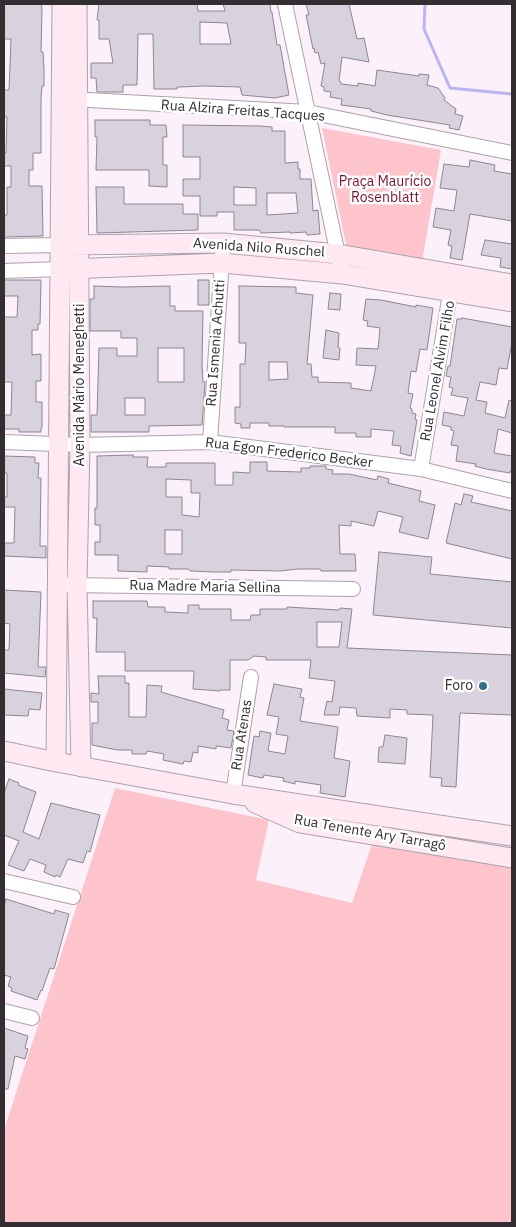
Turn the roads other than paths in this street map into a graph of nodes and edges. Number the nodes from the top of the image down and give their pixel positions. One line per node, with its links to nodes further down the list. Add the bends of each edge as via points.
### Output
1 (62, 4): 4 (street, Avenida Mário Meneghetti)
2 (77, 4): 4 (street, Avenida Mário Meneghetti)
3 (285, 4): 5 (street)
4 (70, 99): 5 (street, Rua Alzira Freitas Tacques); 8 (street, Avenida Mário Meneghetti); 9 (street, Avenida Mário Meneghetti)
5 (308, 112): 6 (street, Rua Alzira Freitas Tacques); 11 (street)
6 (512, 153)
7 (223, 243): 8 (street, Avenida Nilo Ruschel); 11 (street, Avenida Nilo Ruschel); 12 (street, Rua Ismenia Achutti)
8 (80, 244): 9 (street, Avenida Nilo Ruschel); 13 (street, Avenida Mário Meneghetti)
9 (60, 245): 10 (street, Avenida Nilo Ruschel); 14 (street, Avenida Mário Meneghetti)
10 (4, 246)
11 (338, 254): 16 (street); 17 (street, Avenida Nilo Ruschel)
12 (222, 264): 13 (street, Avenida Nilo Ruschel); 16 (street, Avenida Nilo Ruschel); 21 (street, Rua Ismenia Achutti)
13 (80, 268): 14 (street, Avenida Nilo Ruschel); 23 (street, Avenida Mário Meneghetti)
14 (60, 269): 15 (street, Avenida Nilo Ruschel); 22 (street, Avenida Mário Meneghetti)
15 (4, 271)
16 (342, 274): 17 (street, Avenida Nilo Ruschel)
17 (452, 282): 18 (street, Avenida Nilo Ruschel); 19 (street, Avenida Nilo Ruschel); 24 (street, Rua Leonel Alvim Filho)
18 (512, 284)
19 (512, 302)
20 (4, 442): 22 (street, Rua Egon Frederico Becker)
21 (210, 442): 23 (street, Rua Egon Frederico Becker); 24 (street, Rua Egon Frederico Becker)
22 (58, 444): 23 (street, Rua Egon Frederico Becker); 26 (street, Avenida Mário Meneghetti)
23 (80, 446): 27 (street, Avenida Mário Meneghetti)
24 (421, 469): 25 (street, Rua Egon Frederico Becker)
25 (512, 491)
26 (57, 585): 27 (street, Rua Madre Maria Sellina); 31 (street, Avenida Mário Meneghetti)
27 (77, 585): 28 (street, Rua Madre Maria Sellina); 32 (street, Avenida Mário Meneghetti)
28 (353, 589)
29 (251, 677): 33 (street, Rua Atenas)
30 (4, 751): 31 (street, Rua Tenente Ary Tarragô)
31 (56, 762): 32 (street, Rua Tenente Ary Tarragô)
32 (81, 766): 33 (street, Rua Tenente Ary Tarragô)
33 (233, 794): 34 (street, Rua Tenente Ary Tarragô); 35 (street, Rua Tenente Ary Tarragô)
34 (309, 805): 35 (street, via 301,811); 36 (street, Rua Tenente Ary Tarragô)
35 (305, 824): 37 (street, Rua Tenente Ary Tarragô)
36 (512, 836)
37 (512, 858)
38 (4, 881): 39 (street)
39 (73, 898)
40 (4, 1011): 41 (street)
41 (32, 1018)

